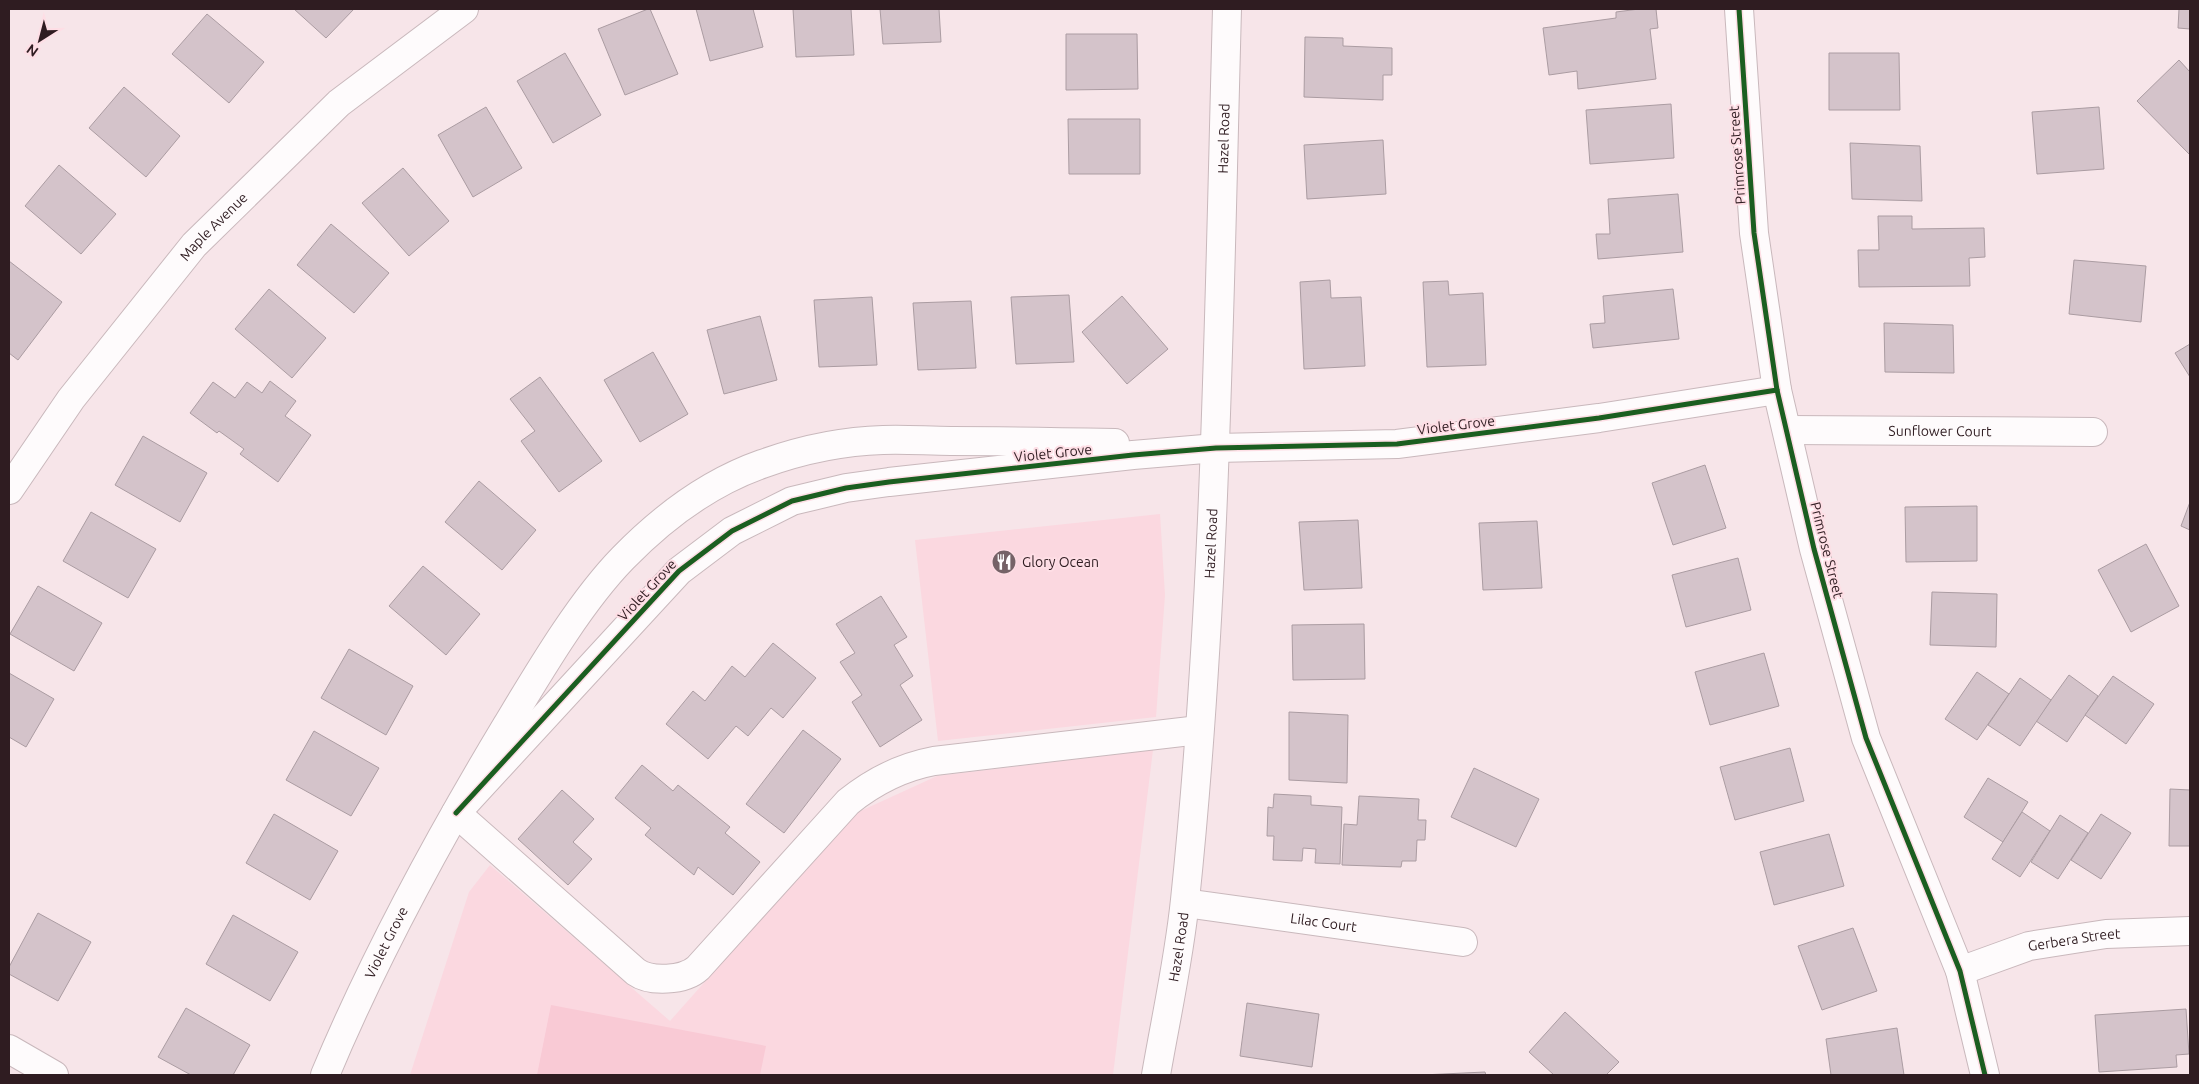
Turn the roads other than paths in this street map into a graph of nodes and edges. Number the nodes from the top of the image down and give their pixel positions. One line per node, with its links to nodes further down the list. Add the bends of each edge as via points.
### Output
1 (464, 9): 8 (street, Maple Avenue, via 340,102 194,245 70,399)
2 (1228, 9): 7 (street, Hazel Road)
3 (1739, 9): 4 (street, Primrose Street, via 1754,233)
4 (1777, 390): 5 (street, Primrose Street); 7 (street, Violet Grove, via 1599,418 1397,444)
5 (1788, 430): 6 (street, Sunflower Court); 14 (street, Primrose Street, via 1814,549 1866,738)
6 (2092, 432)
7 (1216, 448): 9 (street, Hazel Road); 10 (street, Violet Grove, via 846,488 792,501 760,515 711,545 679,571); 10 (street, Violet Grove, via 1144,443 884,440 821,447 761,464 726,479 674,512 614,568 524,698)
8 (9, 490)
9 (1199, 730): 10 (street, via 934,761 892,773 848,802 698,968 682,977 648,977 636,972); 11 (street, Hazel Road)
10 (456, 813): 17 (street, Violet Grove, via 395,923)
11 (1185, 903): 13 (street, Lilac Court); 18 (street, Hazel Road)
12 (2190, 931): 14 (street, Gerbera Street, via 2106,934 2029,946)
13 (1464, 942)
14 (1960, 970): 19 (street, Primrose Street)
15 (9, 1049): 16 (street)
16 (54, 1075)
17 (325, 1075)
18 (1156, 1075)
19 (1985, 1075)

